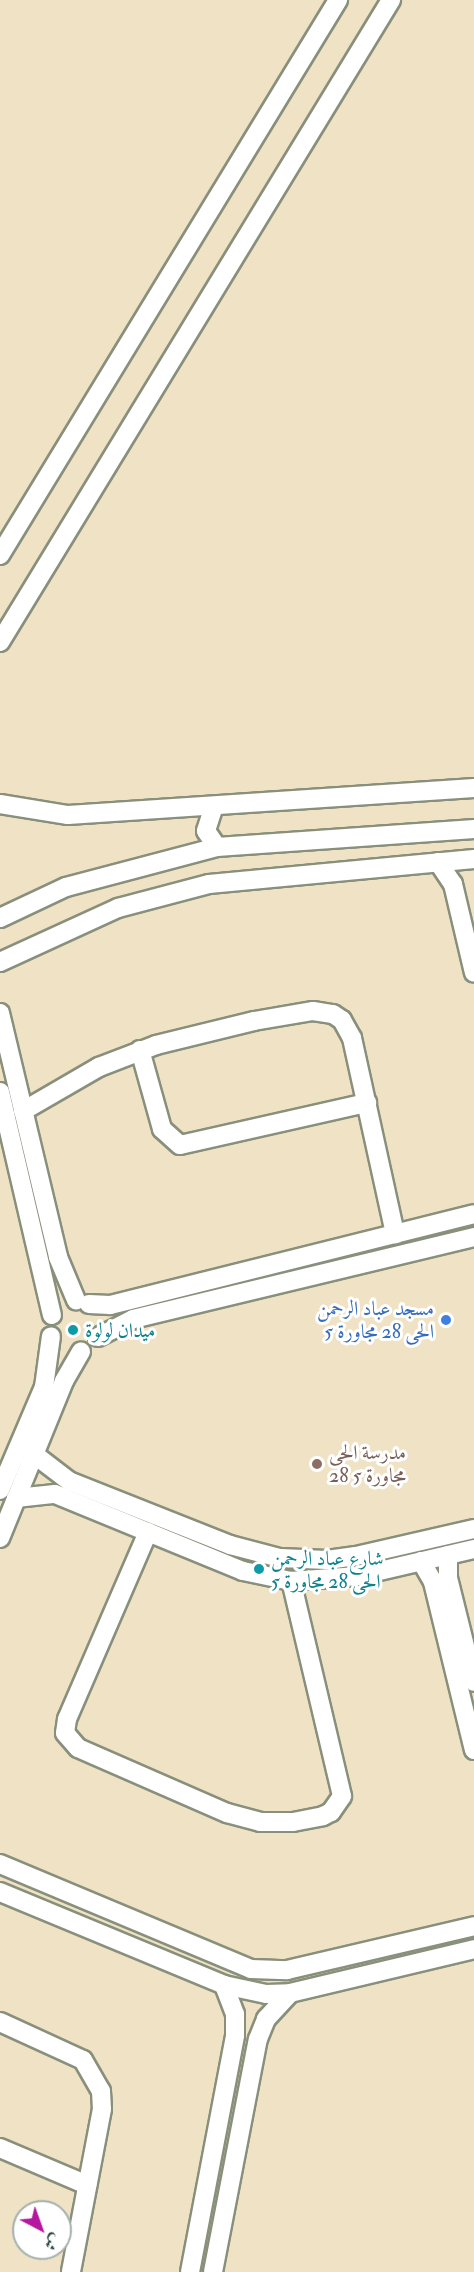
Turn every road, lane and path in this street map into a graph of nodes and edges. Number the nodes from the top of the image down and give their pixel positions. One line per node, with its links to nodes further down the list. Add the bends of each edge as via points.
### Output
1 (338, 0): 3 (street)
2 (391, 0): 4 (street)
3 (0, 555)
4 (0, 642)
5 (474, 788): 7 (street)
6 (0, 804): 7 (street, via 68,815)
7 (214, 806): 9 (street, via 206,831)
8 (474, 829): 9 (street)
9 (218, 848): 12 (street, via 66,886)
10 (474, 859): 11 (street)
11 (438, 862): 13 (street, via 209,884 118,908); 14 (street, via 453,884)
12 (0, 918)
13 (0, 962)
14 (474, 973)
15 (0, 1013): 19 (street)
16 (140, 1050): 18 (street, via 254,1021 323,1011 333,1014 348,1028); 18 (street, via 162,1129 180,1145); 19 (street, via 59,1087)
17 (0, 1092): 24 (street)
18 (367, 1103): 21 (street)
19 (23, 1111): 23 (street, via 58,1257)
20 (474, 1214): 21 (street)
21 (394, 1234): 23 (street, via 110,1305)
22 (474, 1237): 26 (street, via 133,1319)
23 (82, 1302): 24 (street, via 62,1304); 26 (street, via 101,1323)
24 (52, 1315): 25 (street)
25 (51, 1336): 27 (street, via 67,1351); 29 (street, via 44,1388)
26 (98, 1337): 27 (street)
27 (81, 1351): 28 (street, via 64,1381)
28 (35, 1455): 29 (street); 30 (street, via 69,1481 230,1545 280,1558 327,1560 356,1556)
29 (8, 1494): 31 (street, via 55,1494); 32 (street)
30 (474, 1529)
31 (148, 1532): 36 (street, via 243,1571); 36 (street, via 67,1719 65,1734 78,1748 228,1813 260,1822 293,1822 323,1816 332,1812 342,1796)
32 (0, 1538)
33 (474, 1549): 34 (street)
34 (448, 1555): 35 (street); 37 (street, via 448,1578)
35 (421, 1561): 36 (street, via 325,1581); 38 (street, via 433,1582)
36 (291, 1581)
37 (474, 1682)
38 (474, 1750)
39 (0, 1864): 41 (street)
40 (0, 1892): 43 (street)
41 (123, 1917): 42 (street, via 233,1964 269,1971); 43 (street)
42 (474, 1926)
43 (114, 1939): 45 (street)
44 (474, 1949): 46 (street)
45 (224, 1985): 46 (street, via 266,1994); 51 (street, via 235,2014 235,2035)
46 (290, 1993): 52 (street, via 266,2019 258,2039)
47 (0, 2022): 49 (street, via 68,2051 95,2074 102,2109)
48 (0, 2148): 49 (street)
49 (87, 2185): 50 (street)
50 (70, 2272)
51 (190, 2272)
52 (213, 2272)

